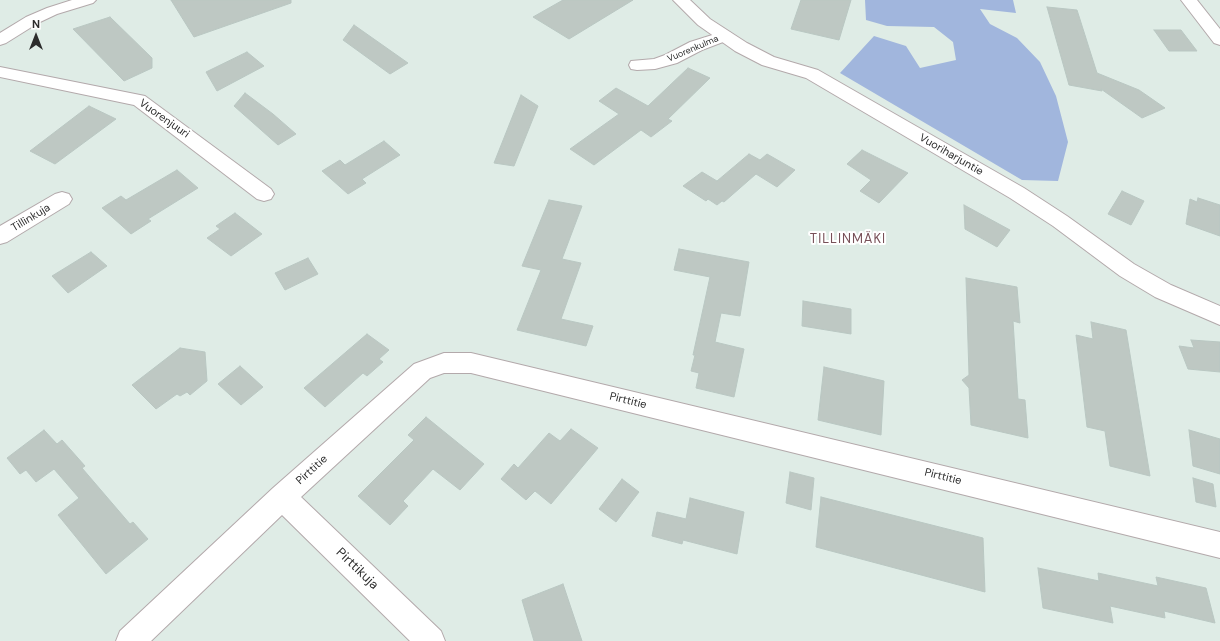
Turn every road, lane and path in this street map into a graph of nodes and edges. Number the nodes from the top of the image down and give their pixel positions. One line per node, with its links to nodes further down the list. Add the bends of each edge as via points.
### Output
1 (88, 0): 5 (street, via 45,14)
2 (681, 0): 4 (street, Vuoriharjuntie, via 704,22)
3 (1189, 0): 6 (street)
4 (725, 36): 7 (street, Vuorenkulma, via 696,46 671,59); 12 (street, Vuoriharjuntie, via 768,61 812,74 1017,193 1127,270 1163,291)
5 (0, 40)
6 (1220, 40)
7 (637, 66)
8 (0, 72): 9 (street, Vuorenjuuri, via 139,100)
9 (264, 194)
10 (62, 199): 11 (street, Tillinkuja)
11 (0, 236)
12 (1220, 316)
13 (282, 497): 14 (street, Pirttitie, via 422,371 444,363 471,363); 15 (street, Pirttitie); 16 (street, Pirttikuja)
14 (1220, 545)
15 (130, 641)
16 (431, 641)

